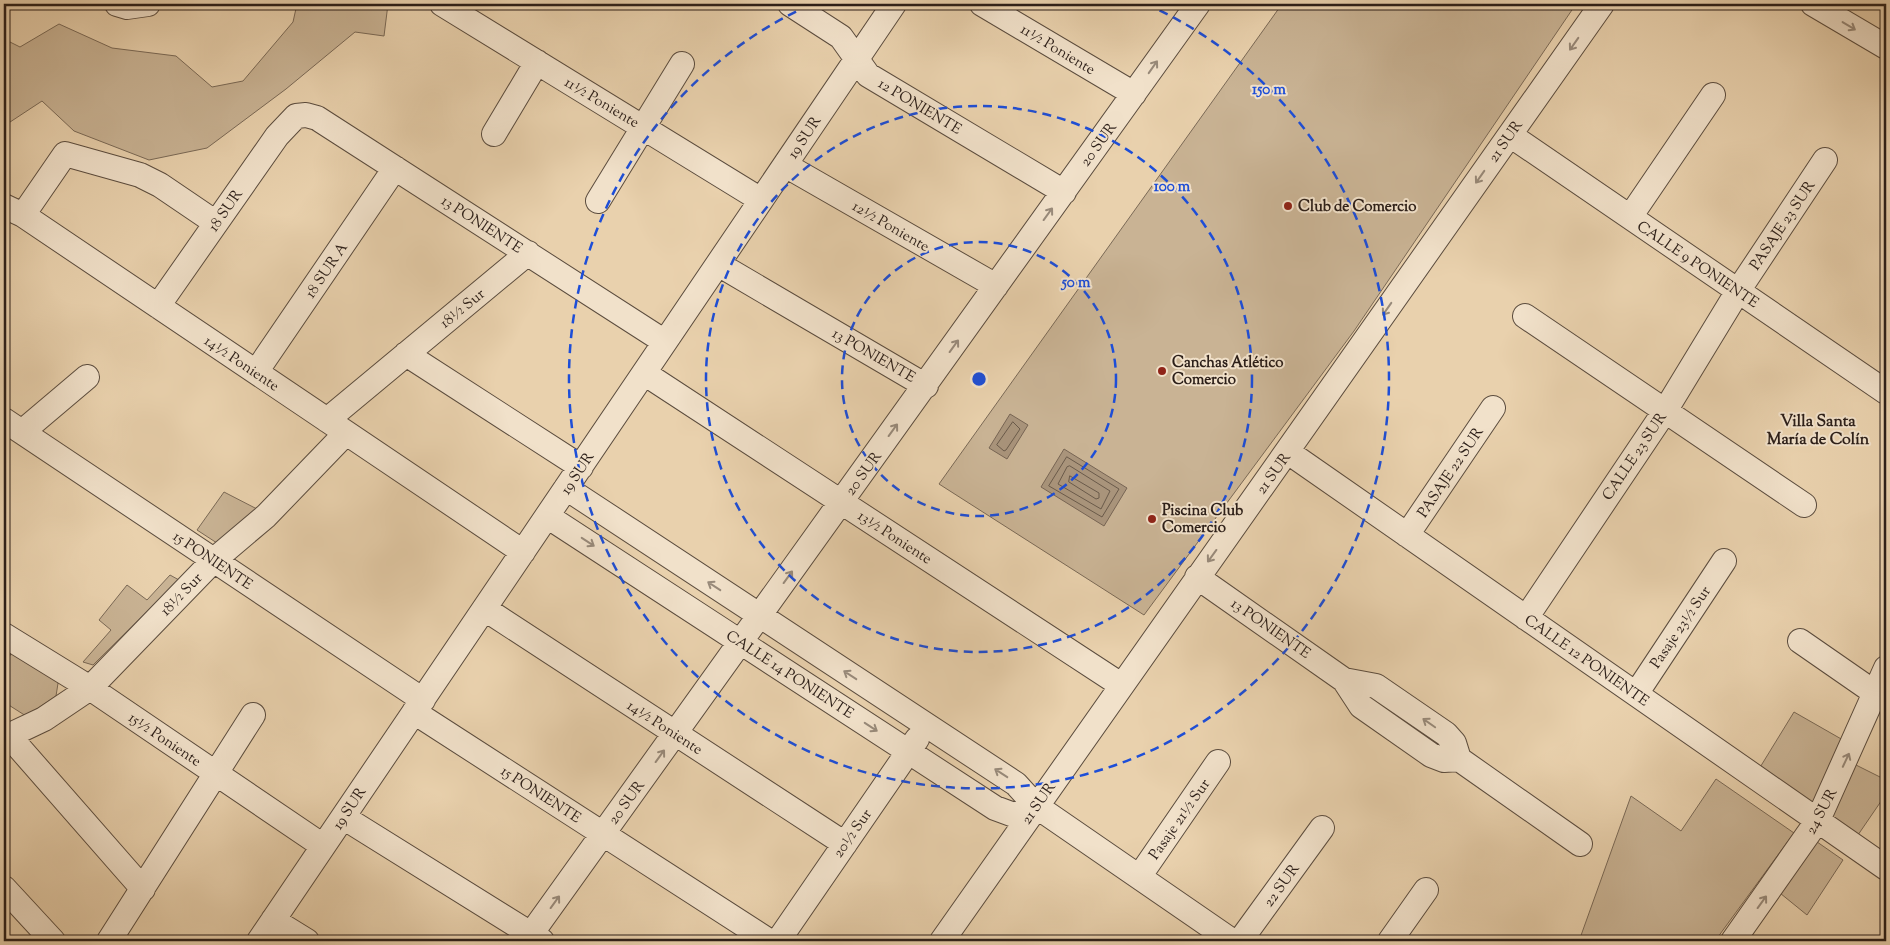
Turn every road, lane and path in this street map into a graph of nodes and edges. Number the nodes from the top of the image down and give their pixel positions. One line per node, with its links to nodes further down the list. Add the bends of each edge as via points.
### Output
1 (117, 4): 9 (street, via 127,7)
2 (442, 4): 12 (street, 11½ Poniente)
3 (790, 4): 11 (street, 12 PONIENTE, via 841,37)
4 (894, 4): 11 (street, 19 SUR)
5 (982, 4): 14 (street, 11½ Poniente)
6 (1198, 4): 14 (street, 20 SUR, one-way to 6)
7 (1602, 4): 19 (street, 21 SUR, one-way to 19)
8 (1813, 4): 10 (street, one-way to 10)
9 (144, 5)
10 (1886, 47)
11 (857, 58): 21 (street, 19 SUR); 23 (street, 12 PONIENTE, via 868,75)
12 (537, 62): 17 (street, 11½ Poniente); 18 (street)
13 (682, 64): 17 (street)
14 (1134, 94): 23 (street, 20 SUR)
15 (1713, 95): 27 (street)
16 (296, 116): 22 (street, 13 PONIENTE, via 317,118); 28 (street, 18 SUR, via 277,136)
17 (644, 128): 24 (street, 11½ Poniente); 25 (street)
18 (494, 134)
19 (1510, 135): 27 (street, CALLE 9 PONIENTE); 46 (street, 21 SUR, one-way to 46)
20 (1825, 160): 32 (street, PASAJE 23 SUR)
21 (785, 165): 24 (street, 19 SUR); 31 (street, 12½ Poniente)
22 (395, 168): 29 (street, 13 PONIENTE); 37 (street, 18 SUR A)
23 (1064, 192): 31 (street, 20 SUR, one-way to 23)
24 (761, 200): 30 (street, 19 SUR)
25 (598, 201)
26 (13, 210): 28 (street, 14½ Poniente, via 65,154 140,175); 33 (street, 14½ Poniente)
27 (1630, 217): 32 (street, CALLE 9 PONIENTE)
28 (216, 223): 33 (street, 18 SUR)
29 (528, 253): 35 (street, 13 PONIENTE); 36 (street, 18½ Sur)
30 (718, 264): 35 (street, 19 SUR); 40 (street, 13 PONIENTE)
31 (996, 286): 40 (street, 20 SUR, one-way to 31)
32 (1738, 291): 41 (street, CALLE 9 PONIENTE); 43 (street, CALLE 23 SUR)
33 (158, 306): 37 (street, 14½ Poniente)
34 (1525, 316): 43 (street)
35 (665, 342): 38 (street, 19 SUR)
36 (406, 354): 45 (street, 18½ Sur); 47 (street)
37 (256, 372): 45 (street, 14½ Poniente)
38 (644, 373): 47 (street, 19 SUR); 49 (street, 13½ Poniente)
39 (87, 377): 44 (street)
40 (926, 386): 49 (street, 20 SUR, one-way to 40)
41 (1886, 392)
42 (1492, 408): 52 (street, PASAJE 22 SUR)
43 (1664, 410): 50 (street); 59 (street, CALLE 23 SUR)
44 (13, 426): 54 (street, 15 PONIENTE)
45 (337, 427): 53 (street, 14½ Poniente); 54 (street, 18½ Sur, via 266,516)
46 (1288, 452): 52 (street, CALLE 12 PONIENTE); 56 (street, 21 SUR, one-way to 56)
47 (581, 467): 48 (street, 19 SUR)
48 (566, 488): 51 (street, 19 SUR); 58 (street, one-way to 48)
49 (842, 502): 58 (street, 20 SUR, one-way to 49); 64 (street, 13½ Poniente)
50 (1804, 505)
51 (547, 516): 53 (street, 19 SUR); 62 (street, CALLE 14 PONIENTE, one-way to 62)
52 (1406, 535): 59 (street, CALLE 12 PONIENTE)
53 (523, 552): 57 (street, 19 SUR)
54 (214, 560): 65 (street, 18½ Sur); 68 (street, 15 PONIENTE)
55 (1724, 561): 66 (street, Pasaje 23½ Sur)
56 (1197, 577): 64 (street, 21 SUR); 82 (street, 13 PONIENTE, via 1344,680 1361,706 1432,755 1444,760 1459,759)
57 (484, 608): 68 (street, 19 SUR); 71 (street, 14½ Poniente)
58 (760, 616): 62 (street, 20 SUR); 70 (street, one-way to 58)
59 (1526, 618): 66 (street, CALLE 12 PONIENTE)
60 (4, 635): 65 (street, 15½ Poniente)
61 (1800, 641): 67 (street)
62 (742, 642): 71 (street, 20 SUR); 73 (street, CALLE 14 PONIENTE, one-way to 73)
63 (1886, 668): 67 (street, 24 SUR)
64 (1121, 685): 76 (street, 21 SUR)
65 (90, 688): 72 (street, 18½ Sur, via 44,719); 75 (street, 15½ Poniente)
66 (1636, 694): 78 (street, CALLE 12 PONIENTE)
67 (1877, 704): 78 (street, 24 SUR, one-way to 67)
68 (418, 706): 77 (street, 19 SUR); 80 (street, 15 PONIENTE)
69 (253, 715): 75 (street)
70 (927, 725): 73 (street, 20½ Sur); 76 (street, one-way to 70, via 1016,784)
71 (675, 734): 80 (street, 20 SUR, one-way to 71); 81 (street, 14½ Poniente)
72 (6, 737): 87 (street)
73 (909, 752): 76 (street, CALLE 14 PONIENTE, via 1004,812 1014,815); 81 (street, 20½ Sur)
74 (1218, 762): 85 (street, Pasaje 21½ Sur)
75 (217, 774): 83 (street, 15½ Poniente); 87 (street)
76 (1036, 806): 85 (street); 97 (street, 21 SUR)
77 (343, 817): 83 (street, 19 SUR); 90 (street)
78 (1818, 820): 84 (street, CALLE 12 PONIENTE); 101 (street, 24 SUR, one-way to 78)
79 (1322, 828): 99 (street, 22 SUR)
80 (603, 834): 90 (street, 20 SUR, one-way to 80); 95 (street, 15 PONIENTE)
81 (845, 844): 96 (street, 20½ Sur)
82 (1580, 844)
83 (323, 846): 89 (street, 19 SUR)
84 (1886, 868)
85 (1139, 877): 98 (street)
86 (4, 888): 91 (street)
87 (143, 889): 92 (street)
88 (1426, 890): 100 (street)
89 (273, 920): 93 (street, 19 SUR); 94 (street)
90 (533, 939)
91 (53, 941)
92 (109, 941)
93 (259, 941)
94 (307, 941)
95 (769, 941)
96 (778, 941)
97 (942, 941)
98 (1232, 941)
99 (1240, 941)
100 (1390, 941)
101 (1733, 941)

